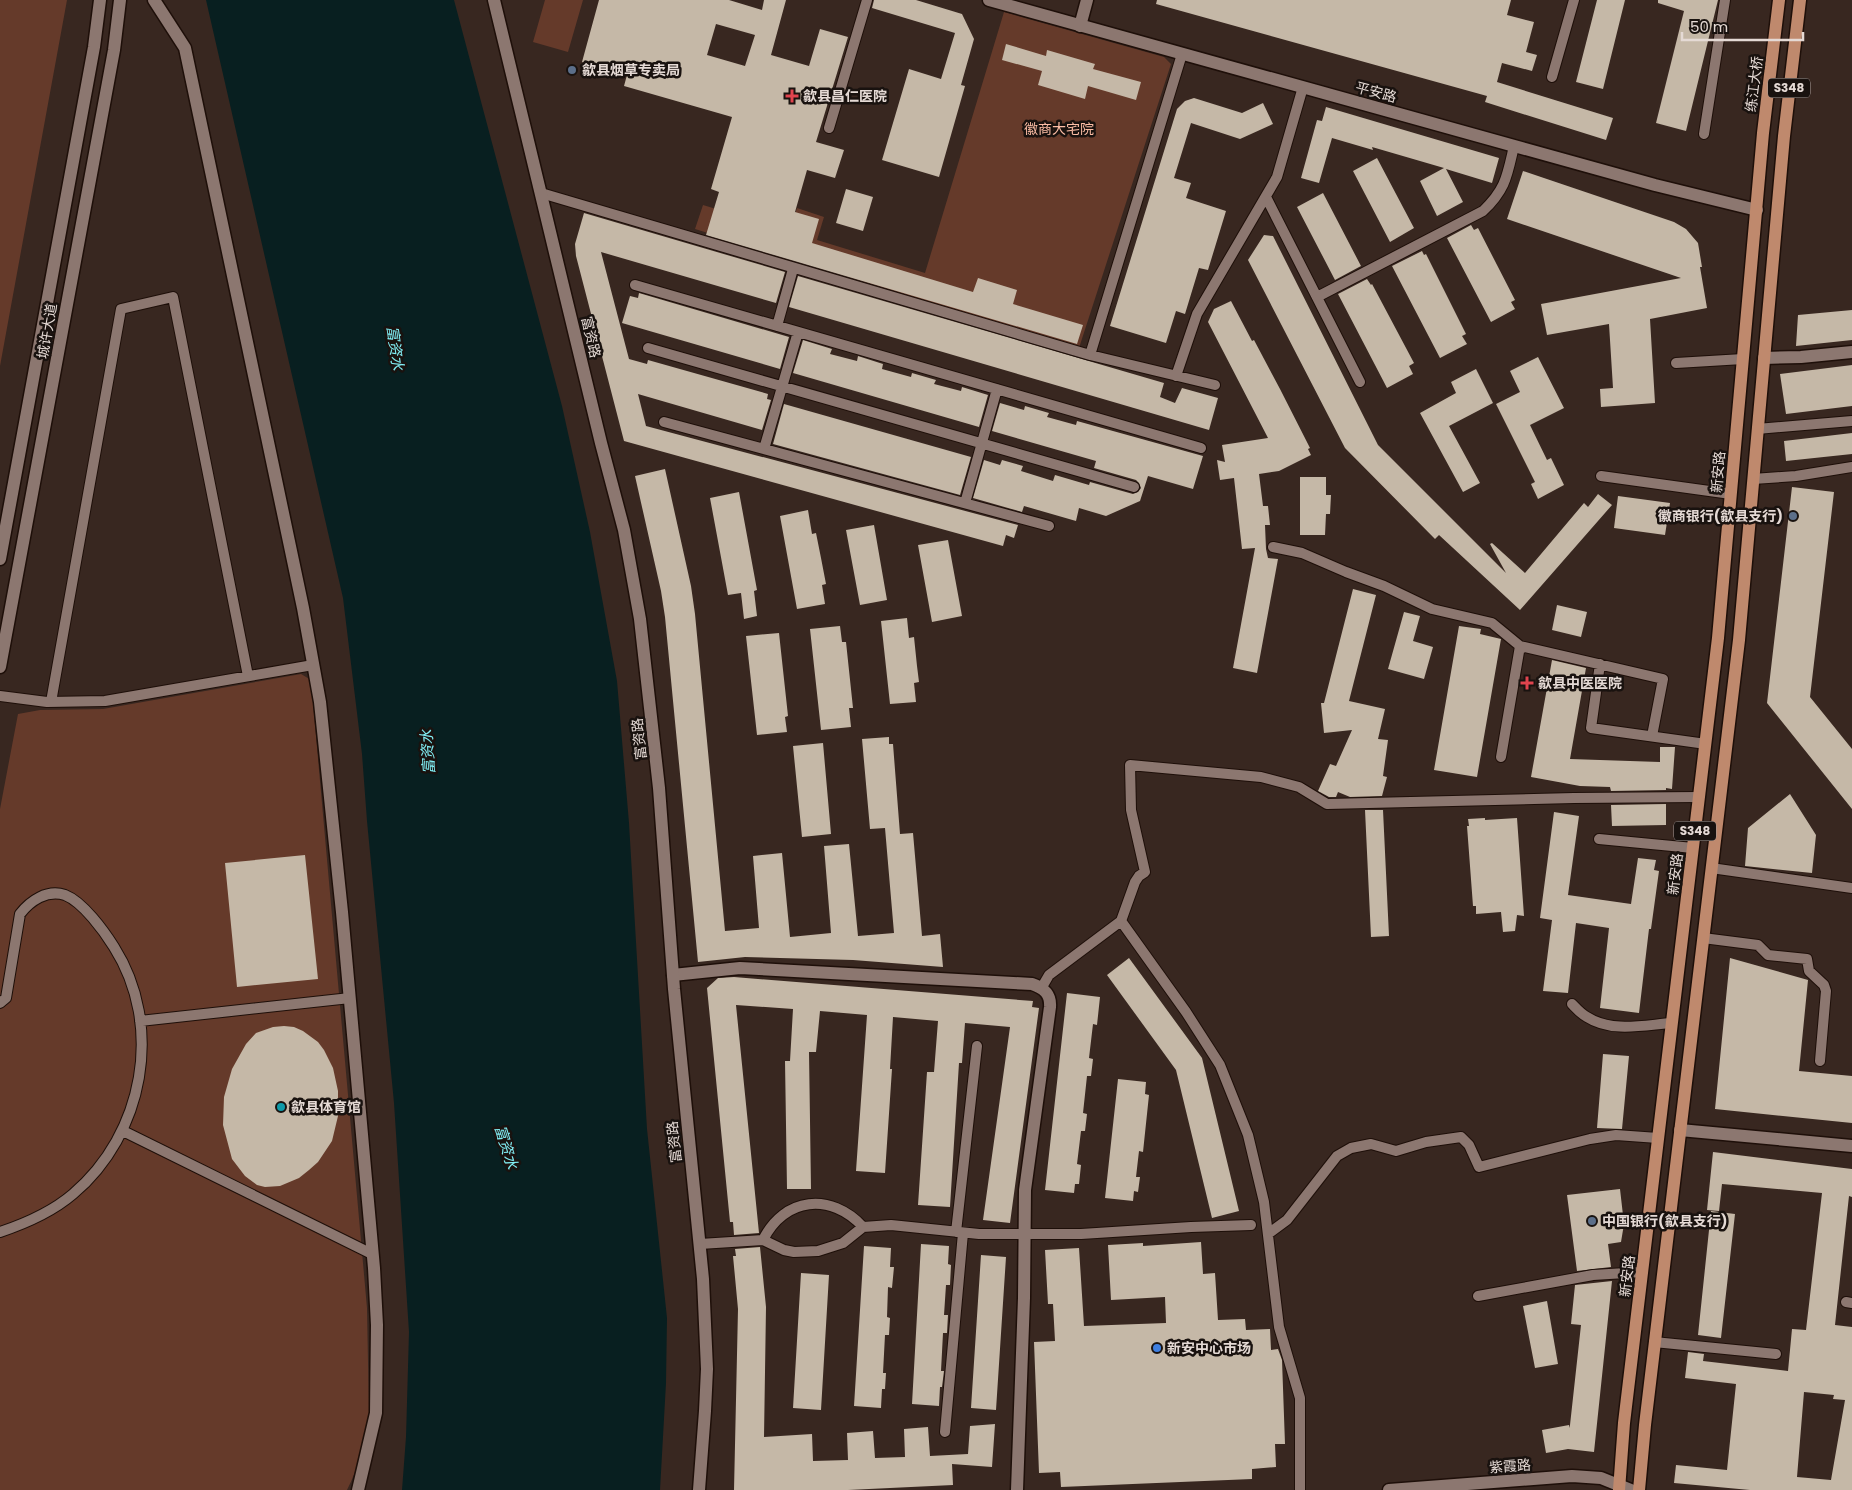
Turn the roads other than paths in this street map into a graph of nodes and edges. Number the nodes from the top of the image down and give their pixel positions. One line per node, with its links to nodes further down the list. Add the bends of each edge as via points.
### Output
1 (100, 0): 53 (street, 城许大道)
2 (120, 0): 57 (street, 城许大道, via 112,60)
3 (154, 0): 56 (street, via 185,48)
4 (494, 0): 20 (street, 富资路)
5 (867, 0): 16 (lane)
6 (989, 0): 12 (street, 平安路)
7 (1087, 0): 12 (street)
8 (1574, 0): 14 (lane)
9 (1725, 0): 17 (lane)
10 (1779, 0): 19 (main road, 练江大桥 / S348)
11 (1800, 0): 31 (main road, S348)
12 (1080, 26): 13 (street, 平安路)
13 (1182, 54): 15 (street, 平安路); 30 (lane)
14 (1552, 77)
15 (1303, 88): 18 (street, 平安路); 21 (lane, via 1282,164)
16 (829, 128)
17 (1704, 134)
18 (1514, 146): 22 (street, 平安路); 25 (lane, via 1506,182 1483,211)
19 (1760, 171): 22 (main road, 新安路 / S348)
20 (541, 193): 23 (lane); 71 (street, 富资路, via 624,530 640,619 659,788)
21 (1266, 197): 25 (lane); 34 (lane, via 1197,314)
22 (1756, 210): 32 (main road, 新安路 / S348)
23 (793, 268): 26 (lane); 30 (lane)
24 (635, 285): 26 (lane)
25 (1317, 297): 35 (lane)
26 (777, 326): 27 (lane)
27 (798, 332): 37 (lane); 38 (lane)
28 (648, 348): 37 (lane)
29 (1852, 352): 31 (street)
30 (1090, 355): 34 (lane)
31 (1764, 358): 41 (main road, S348)
32 (1743, 359): 33 (lane); 49 (main road, 新安路 / S348)
33 (1676, 363)
34 (1176, 376): 36 (lane)
35 (1360, 382)
36 (1215, 385)
37 (782, 386): 42 (lane); 44 (lane)
38 (997, 389): 42 (lane); 43 (lane)
39 (1852, 421): 41 (lane)
40 (664, 422): 44 (lane)
41 (1758, 429): 47 (main road, S348)
42 (982, 444): 48 (lane); 50 (lane)
43 (1201, 448)
44 (764, 449): 50 (lane)
45 (1852, 468): 47 (lane)
46 (1601, 476): 49 (lane)
47 (1753, 479): 67 (main road, S348, via 1739,640)
48 (1134, 487)
49 (1731, 494): 62 (main road, 新安路 / S348)
50 (965, 503): 51 (lane)
51 (1049, 526)
52 (1273, 547): 54 (lane, via 1302,553 1432,609 1492,624)
53 (0, 559)
54 (1520, 646): 55 (lane); 63 (lane)
55 (1600, 664): 61 (lane, via 1663,679); 61 (lane, via 1591,728)
56 (313, 665): 58 (lane); 73 (street, via 320,702)
57 (0, 667)
58 (248, 676): 60 (lane, via 105,701); 60 (lane, via 173,297 121,309)
59 (0, 696): 60 (lane)
60 (51, 702)
61 (1652, 736): 62 (lane)
62 (1706, 744): 64 (main road, 新安路 / S348)
63 (1501, 756)
64 (1699, 797): 66 (main road, 新安路 / S348); 69 (lane, via 1327,804 1299,787 1261,777 1130,765 1131,810 1145,872 1135,882)
65 (1599, 839): 66 (lane)
66 (1693, 848): 77 (main road, 新安路 / S348)
67 (1711, 868): 68 (lane); 70 (main road, S348)
68 (1852, 888)
69 (1121, 921): 72 (lane, via 1049,974); 89 (lane, via 1220,1065 1248,1135)
70 (1703, 938): 79 (lane, via 1758,945 1768,955 1807,959 1809,971 1826,991); 80 (main road, S348)
71 (673, 974): 72 (street, via 740,968); 91 (street, 富资路)
72 (1042, 987): 88 (street, via 1051,1001 1025,1190)
73 (350, 998): 76 (lane); 92 (street)
74 (0, 1003): 76 (lane, via 6,998 20,914 40,897 64,895 92,918 118,954 135,995)
75 (1572, 1004): 77 (lane, via 1586,1017 1615,1027)
76 (140, 1021): 81 (lane, via 142,1060 139,1082)
77 (1672, 1023): 82 (main road, 新安路 / S348)
78 (977, 1046): 87 (lane)
79 (1820, 1061)
80 (1680, 1130): 83 (street); 95 (main road, S348)
81 (123, 1131): 86 (lane, via 103,1163 72,1194 36,1218); 92 (lane)
82 (1658, 1138): 89 (lane, via 1599,1137 1479,1167 1469,1145 1461,1137 1396,1151 1371,1144 1352,1148 1337,1156 1287,1220); 93 (main road, 新安路 / S348)
83 (1852, 1146)
84 (1251, 1225): 88 (lane)
85 (863, 1227): 87 (lane, via 891,1225); 90 (lane, via 843,1243 818,1251 794,1252); 90 (lane, via 838,1208 804,1205 775,1221)
86 (0, 1232)
87 (959, 1232): 88 (lane); 97 (lane)
88 (1025, 1234): 101 (street)
89 (1268, 1234): 102 (lane, via 1279,1327 1300,1398)
90 (763, 1240): 91 (lane)
91 (700, 1244): 100 (street, 富资路, via 706,1369)
92 (372, 1254): 99 (street, via 376,1412)
93 (1642, 1272): 94 (lane, via 1593,1275); 98 (main road, 新安路 / S348)
94 (1478, 1296)
95 (1654, 1342): 96 (lane); 105 (main road, S348)
96 (1776, 1354)
97 (945, 1432)
98 (1619, 1488): 103 (street, 紫霞路, via 1601,1478 1572,1476); 104 (street, 紫霞路)
99 (358, 1490)
100 (699, 1490)
101 (1017, 1490)
102 (1300, 1490)
103 (1389, 1490)
104 (1631, 1490)
105 (1639, 1490)

